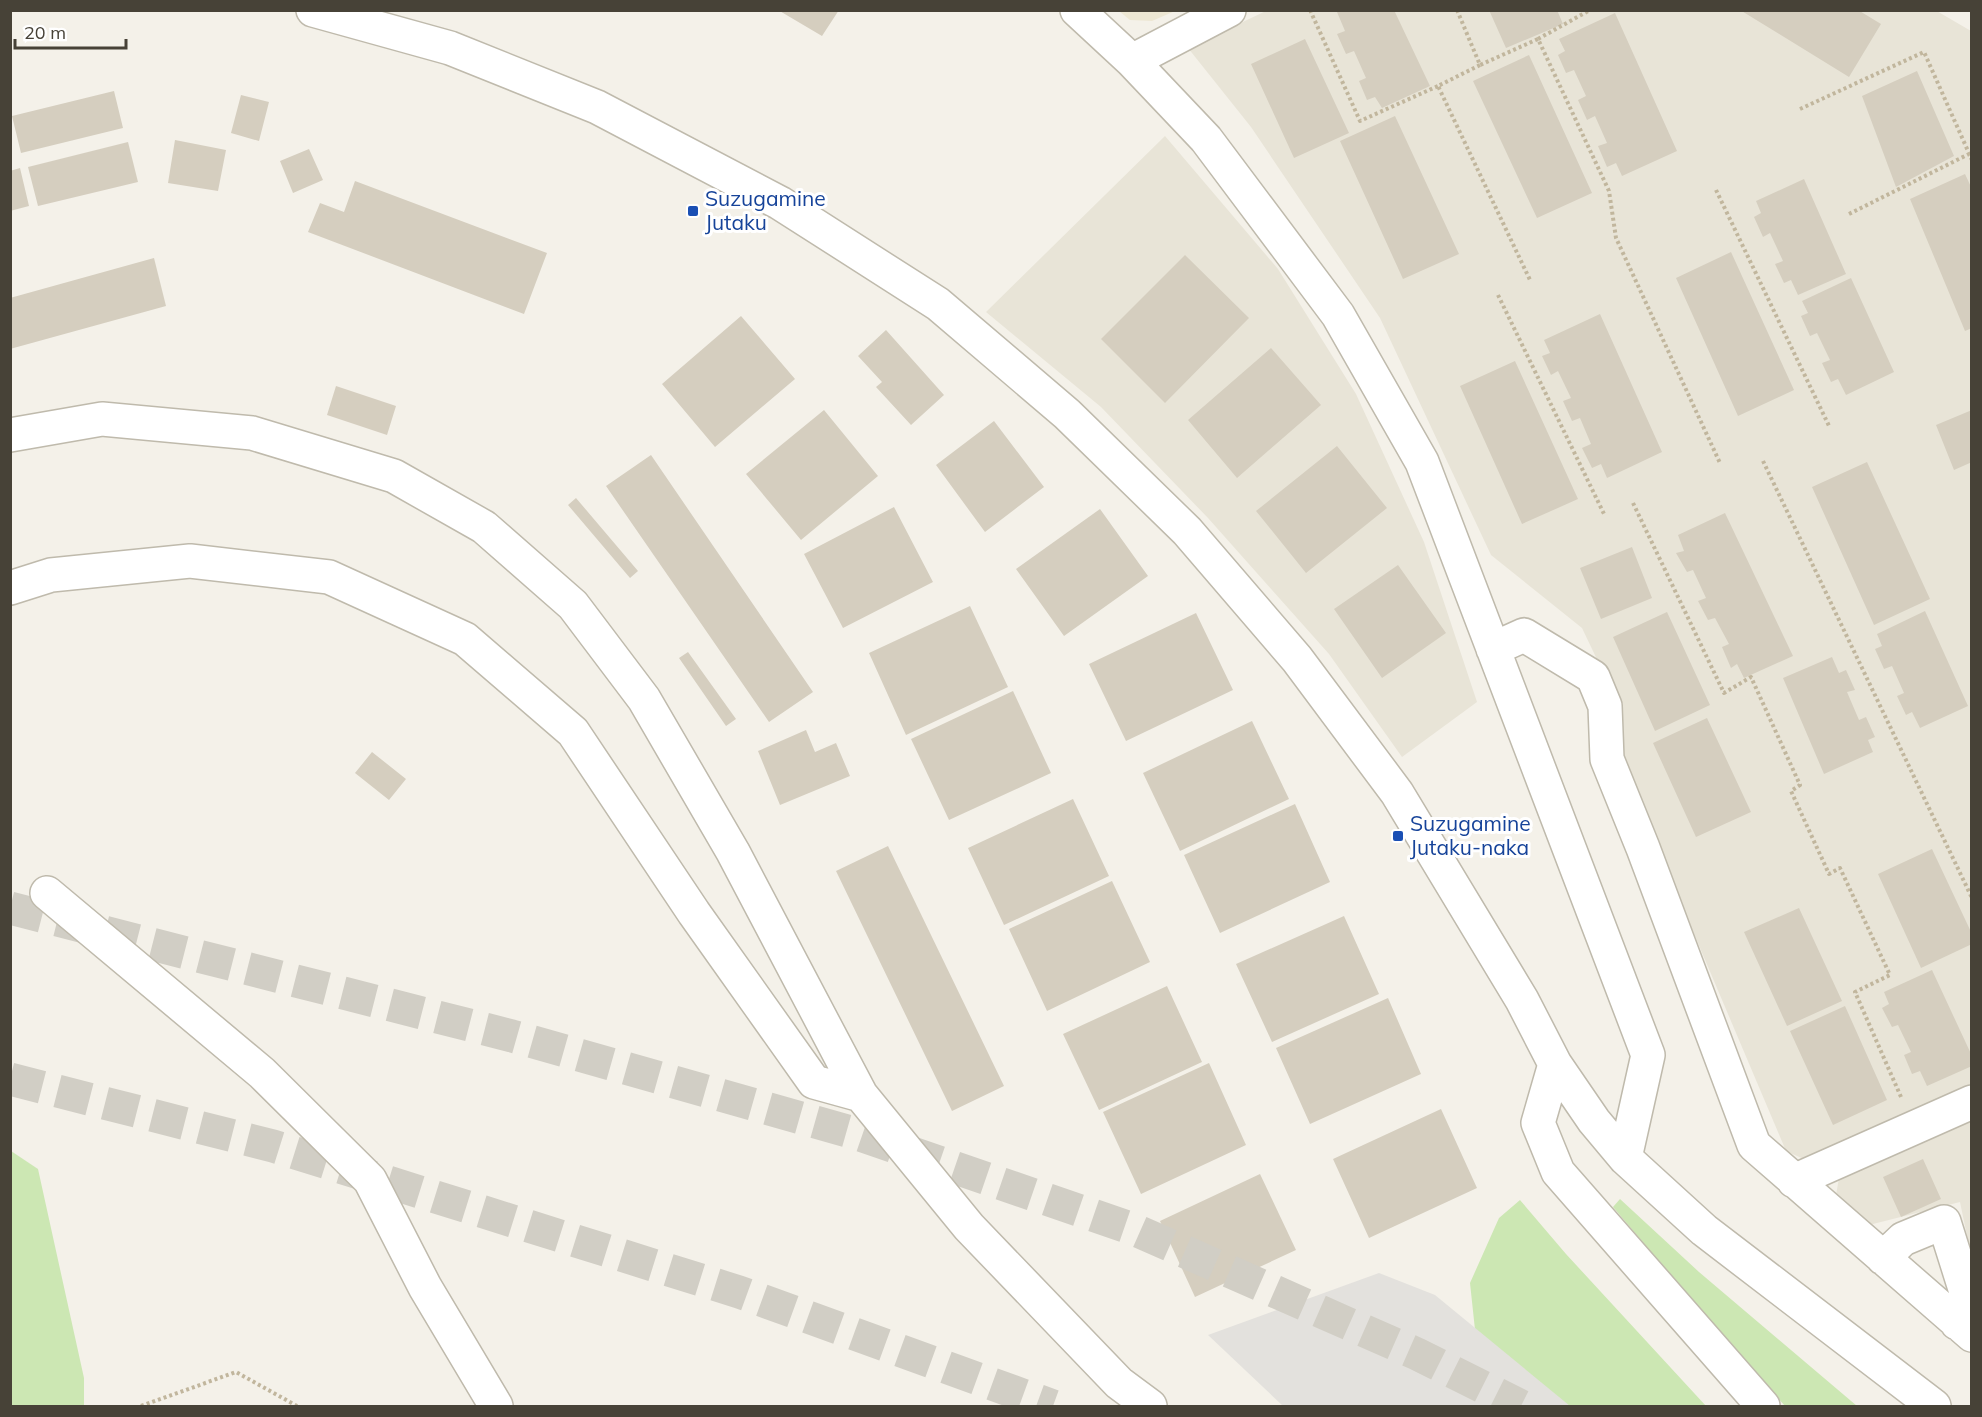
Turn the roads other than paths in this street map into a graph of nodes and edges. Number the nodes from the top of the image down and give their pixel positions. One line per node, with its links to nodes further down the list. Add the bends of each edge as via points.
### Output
1 (313, 10): 9 (street, via 450,48 597,107 770,198 938,304 1059,406 1187,531 1304,669 1397,793 1522,1000)
2 (1077, 10): 4 (street)
3 (1229, 10): 4 (street)
4 (1132, 61): 7 (street, via 1206,139 1338,315 1422,462)
5 (10, 435): 10 (street, via 102,419 252,433 394,476 484,526 573,605 644,699 733,852)
6 (10, 588): 10 (street, via 51,575 190,561 329,578 465,639 573,732 814,1082)
7 (1493, 649): 12 (street, via 1648,1054); 13 (street, via 1524,635 1593,677 1605,706 1606,759 1754,1145)
8 (47, 893): 16 (street, via 262,1073 370,1180 425,1287)
9 (1555, 1064): 12 (street); 18 (street, via 1538,1123 1558,1172)
10 (861, 1095): 17 (street, via 969,1227 1119,1383)
11 (1971, 1102): 13 (street)
12 (1625, 1158): 19 (street, via 1704,1230)
13 (1794, 1181): 14 (street)
14 (1882, 1258): 15 (street); 15 (street, via 1903,1239 1944,1222 1966,1292)
15 (1964, 1329)
16 (496, 1407)
17 (1150, 1407)
18 (1763, 1407)
19 (1934, 1407)

